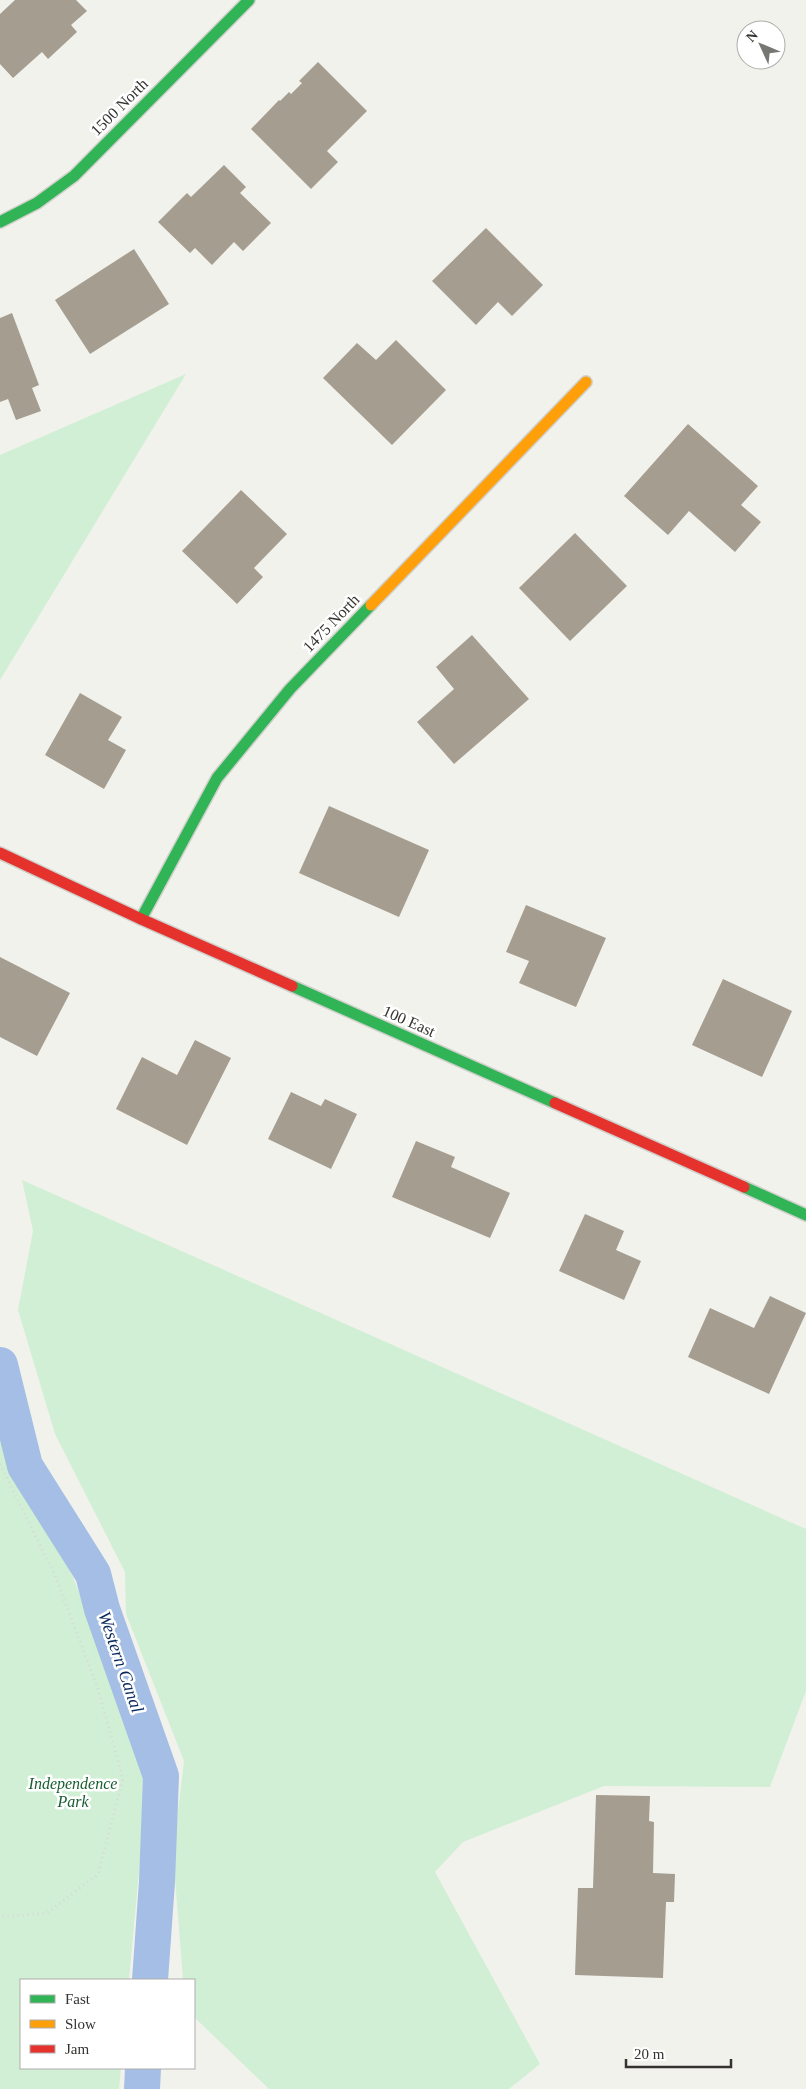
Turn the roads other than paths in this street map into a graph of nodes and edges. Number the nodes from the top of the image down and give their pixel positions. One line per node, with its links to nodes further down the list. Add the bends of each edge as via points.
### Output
1 (249, 0): 2 (street, 1500 North, via 74,176 37,203)
2 (0, 222)
3 (586, 382): 5 (street, 1475 North, via 290,689 217,778)
4 (0, 854): 5 (street, 100 East)
5 (141, 919): 6 (street, 100 East)
6 (806, 1215)

